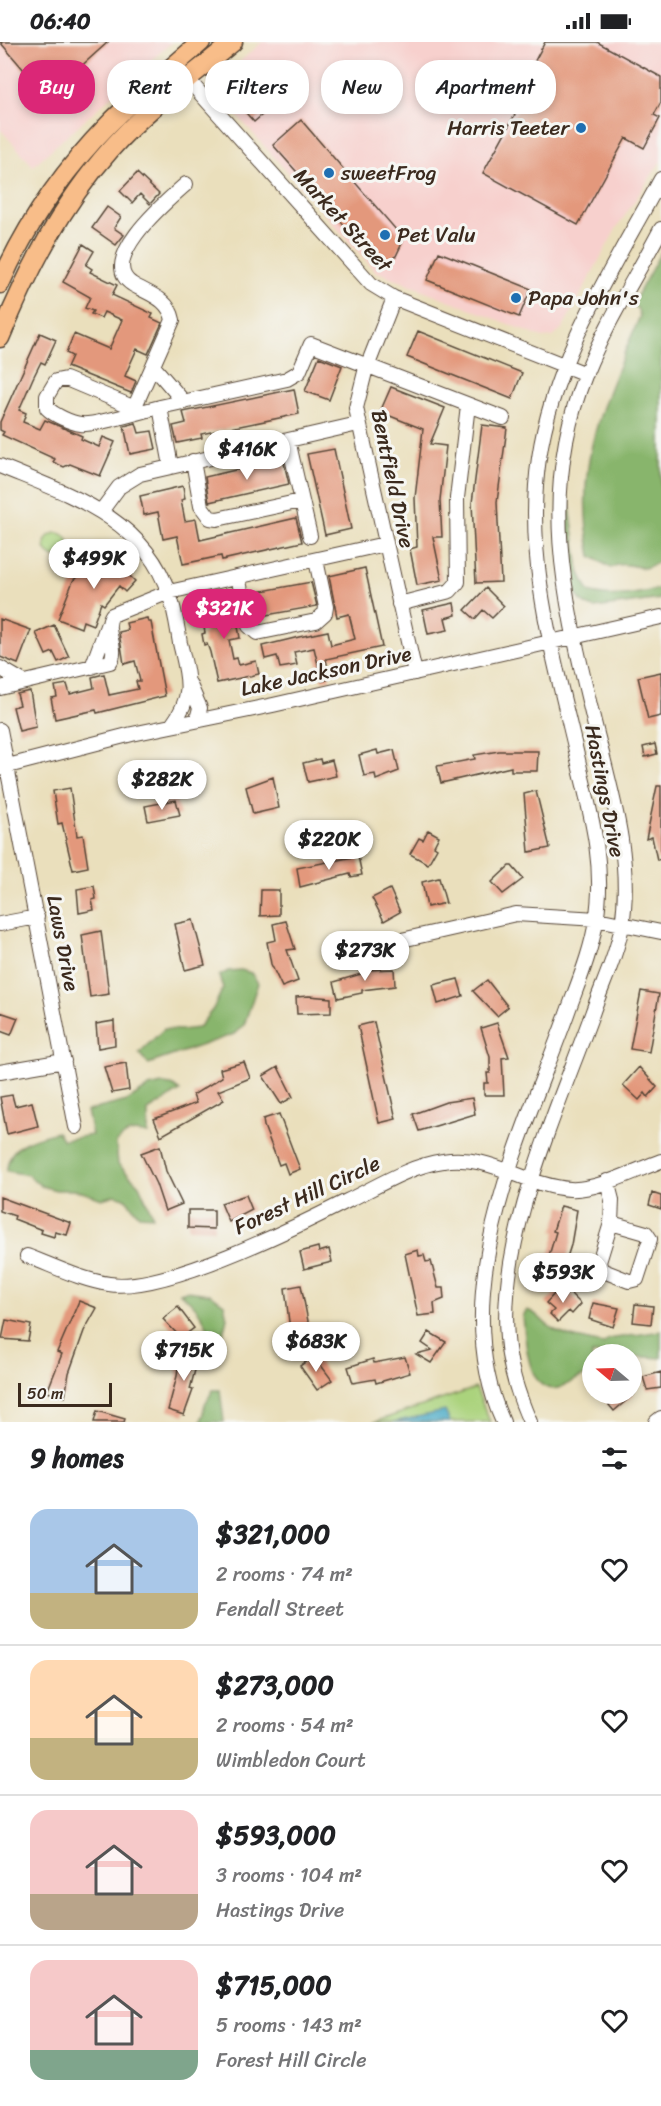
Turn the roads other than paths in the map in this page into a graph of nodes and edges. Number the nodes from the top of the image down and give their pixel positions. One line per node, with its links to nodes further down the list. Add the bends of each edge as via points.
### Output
1 (201, 42): 3 (main road)
2 (233, 42): 4 (main road)
3 (181, 60)
4 (193, 76)
5 (193, 84): 12 (street, Market Street, via 366,280)
6 (120, 114): 11 (main road, via 77,160 36,216)
7 (147, 114): 13 (main road, via 79,188 31,269)
8 (661, 178): 14 (street, Hastings Drive)
9 (186, 184): 15 (street, via 138,232 123,256 128,280 161,300 172,316 170,330)
10 (661, 229): 17 (street, Hastings Drive)
11 (0, 284)
12 (394, 298): 14 (street, Market Street); 16 (street, Bentfield Drive)
13 (0, 339)
14 (564, 365): 17 (street, Market Street); 38 (street, Hastings Drive, via 547,419 536,485 536,559)
15 (153, 366): 18 (street); 21 (street)
16 (367, 366): 18 (street, via 311,344 303,367 293,376); 19 (street); 23 (street, Bentfield Drive, via 357,399)
17 (586, 374): 37 (street, Hastings Drive, via 570,421 559,498 561,568)
18 (184, 402): 20 (street)
19 (468, 405): 22 (street); 35 (street, via 456,498 458,582 450,591)
20 (160, 407): 21 (street); 27 (street)
21 (136, 411): 21 (street, via 66,379 53,384 46,401 52,413 81,424)
22 (503, 418)
23 (358, 424): 24 (street); 31 (street, Bentfield Drive)
24 (288, 440): 25 (street); 28 (street)
25 (193, 461): 27 (street); 28 (street, via 201,507 210,518)
26 (0, 466): 29 (street)
27 (171, 466): 29 (street, via 132,477)
28 (301, 501): 30 (street)
29 (102, 510): 34 (street, via 141,544)
30 (310, 536)
31 (386, 544): 32 (street); 35 (street, Bentfield Drive)
32 (316, 560): 33 (street); 33 (street, via 326,607 316,621 257,633 249,626)
33 (238, 577): 34 (street)
34 (169, 592): 41 (street, via 112,615 107,626 113,659); 42 (street)
35 (399, 604): 40 (street, Bentfield Drive)
36 (661, 617): 37 (street, Lake Jackson Drive)
37 (573, 636): 38 (street, Lake Jackson Drive); 50 (street, Hastings Drive, via 625,863)
38 (550, 642): 40 (street, Lake Jackson Drive); 49 (street, Hastings Drive, via 598,847)
39 (0, 668): 41 (street)
40 (415, 673): 44 (street, Lake Jackson Drive)
41 (24, 682): 43 (street)
42 (189, 683): 44 (street, via 200,708); 45 (street, via 186,704)
43 (0, 688)
44 (197, 719): 45 (street, Lake Jackson Drive)
45 (172, 725): 47 (street, Lake Jackson Drive)
46 (0, 730): 47 (street, Laws Drive)
47 (4, 767): 48 (street, Laws Drive)
48 (37, 916): 51 (street); 54 (street, Laws Drive)
49 (597, 918): 50 (street); 53 (street, via 516,914); 58 (street, Hastings Drive, via 590,948)
50 (622, 923): 52 (street); 59 (street, Hastings Drive)
51 (0, 924)
52 (661, 932)
53 (362, 949)
54 (64, 1061): 55 (street); 56 (street, Laws Drive)
55 (0, 1072)
56 (76, 1127)
57 (661, 1161): 60 (street, Forest Hill Circle)
58 (510, 1171): 59 (street, Forest Hill Circle); 62 (street, Forest Hill Circle, via 463,1160 429,1164 284,1233 200,1266 122,1285 94,1280); 64 (street, Hastings Drive, via 487,1252 482,1314 490,1385)
59 (533, 1179): 60 (street, Forest Hill Circle, via 573,1189); 65 (street, Hastings Drive, via 516,1238 506,1304 512,1372)
60 (607, 1181): 61 (street, via 612,1200)
61 (611, 1223): 61 (street, via 649,1236 637,1280 603,1273 599,1267)
62 (27, 1256)
63 (661, 1418): 66 (street)
64 (503, 1422)
65 (530, 1422)
66 (656, 1422)

